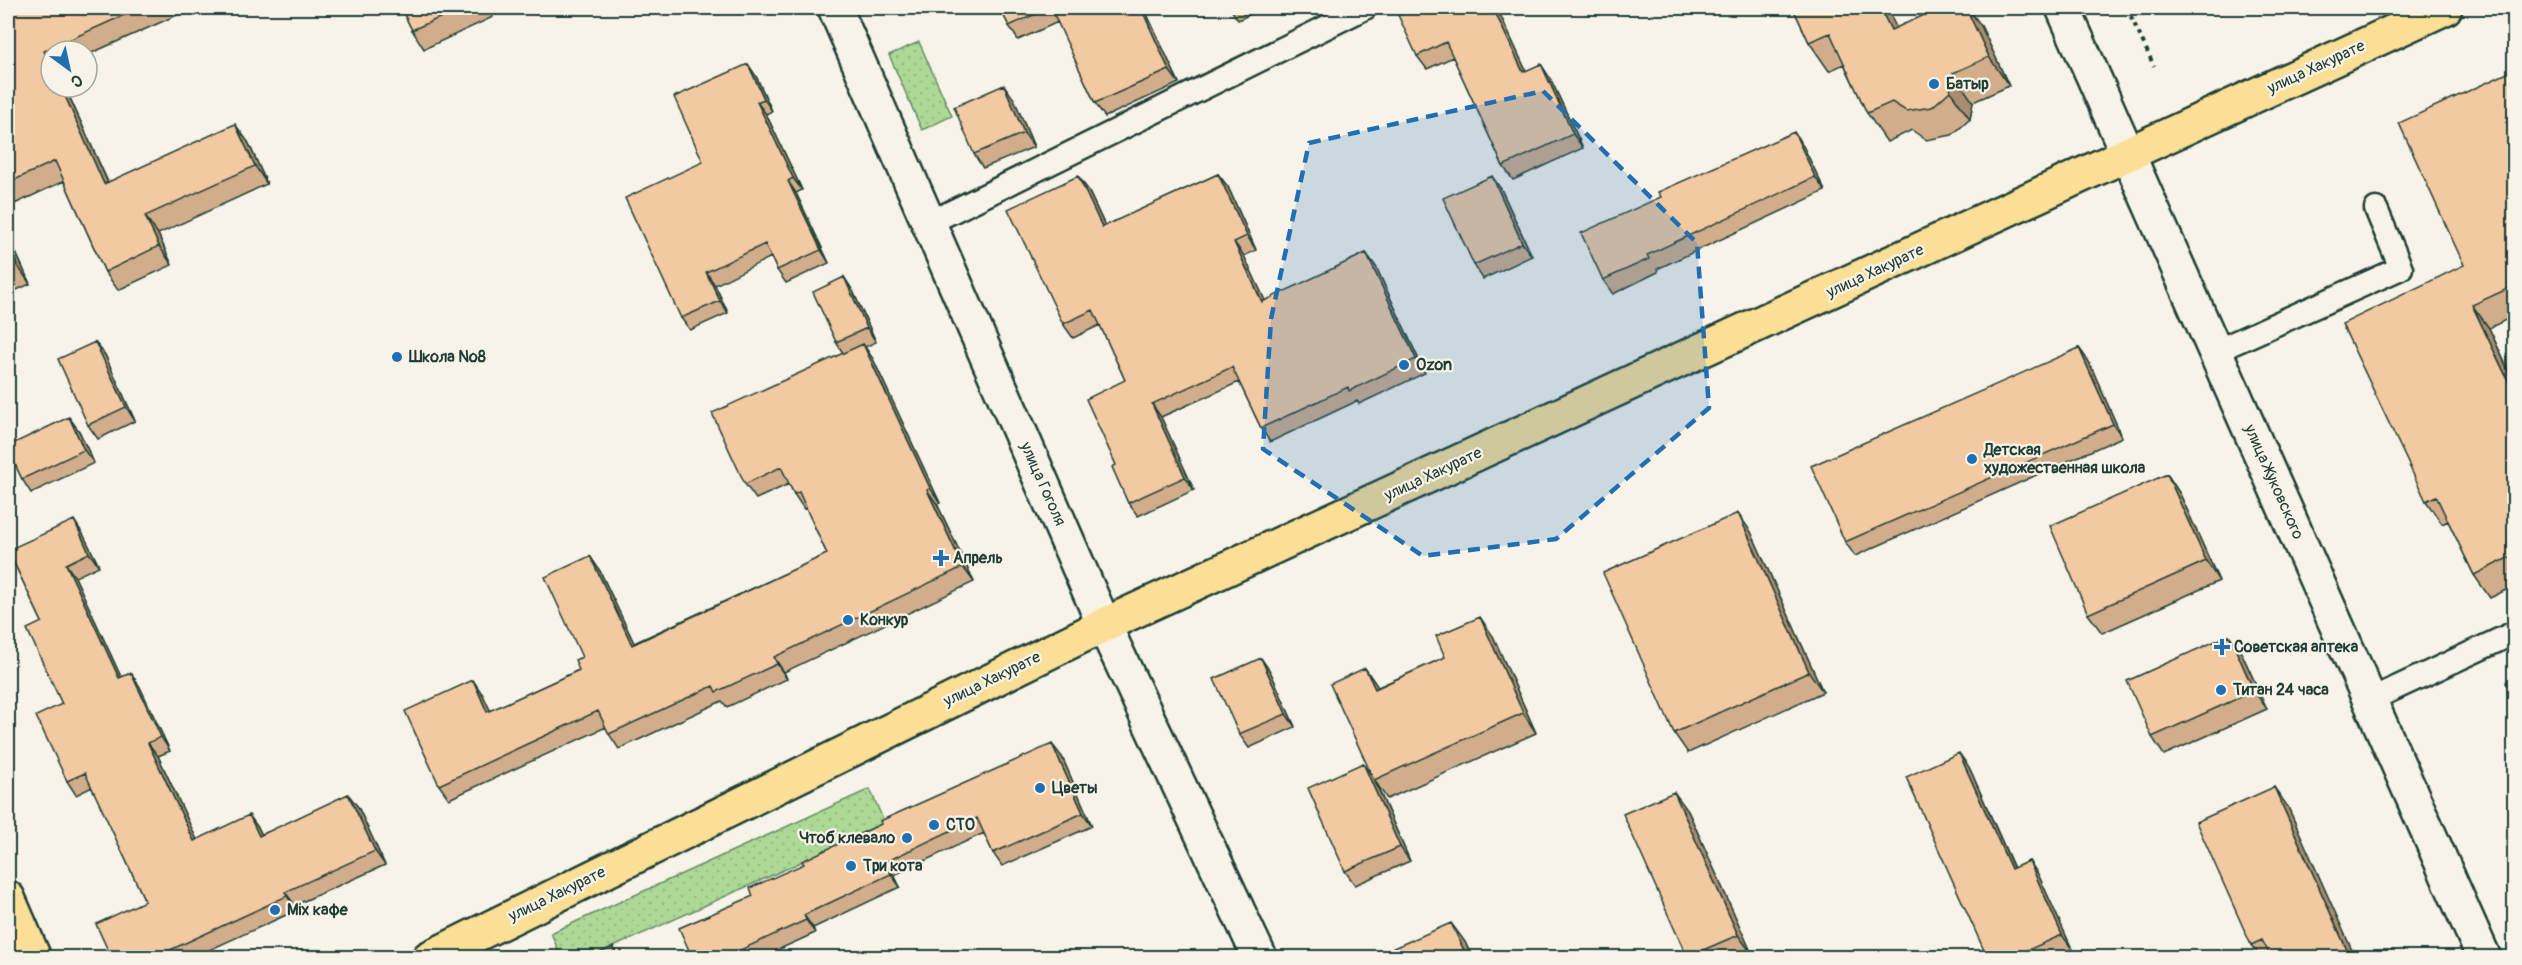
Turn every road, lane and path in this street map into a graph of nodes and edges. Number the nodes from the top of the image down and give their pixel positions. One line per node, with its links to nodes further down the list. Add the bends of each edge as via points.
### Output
1 (835, 8): 9 (street, улица Гоголя)
2 (1365, 8): 9 (lane)
3 (2063, 8): 7 (street, улица Жуковского)
4 (2127, 8): 6 (path)
5 (2445, 8): 7 (main road, улица Хакурате)
6 (2154, 66)
7 (2129, 154): 10 (street, улица Жуковского); 11 (main road, улица Хакурате)
8 (2376, 209): 10 (lane, via 2401,268)
9 (929, 223): 11 (street, улица Гоголя)
10 (2216, 351): 13 (street, улица Жуковского)
11 (1104, 625): 16 (main road, улица Хакурате); 17 (street, улица Гоголя)
12 (2514, 633): 13 (lane)
13 (2370, 700): 18 (street, улица Жуковского)
14 (8, 898): 15 (main road)
15 (34, 957)
16 (429, 957)
17 (1260, 957)
18 (2484, 957)

